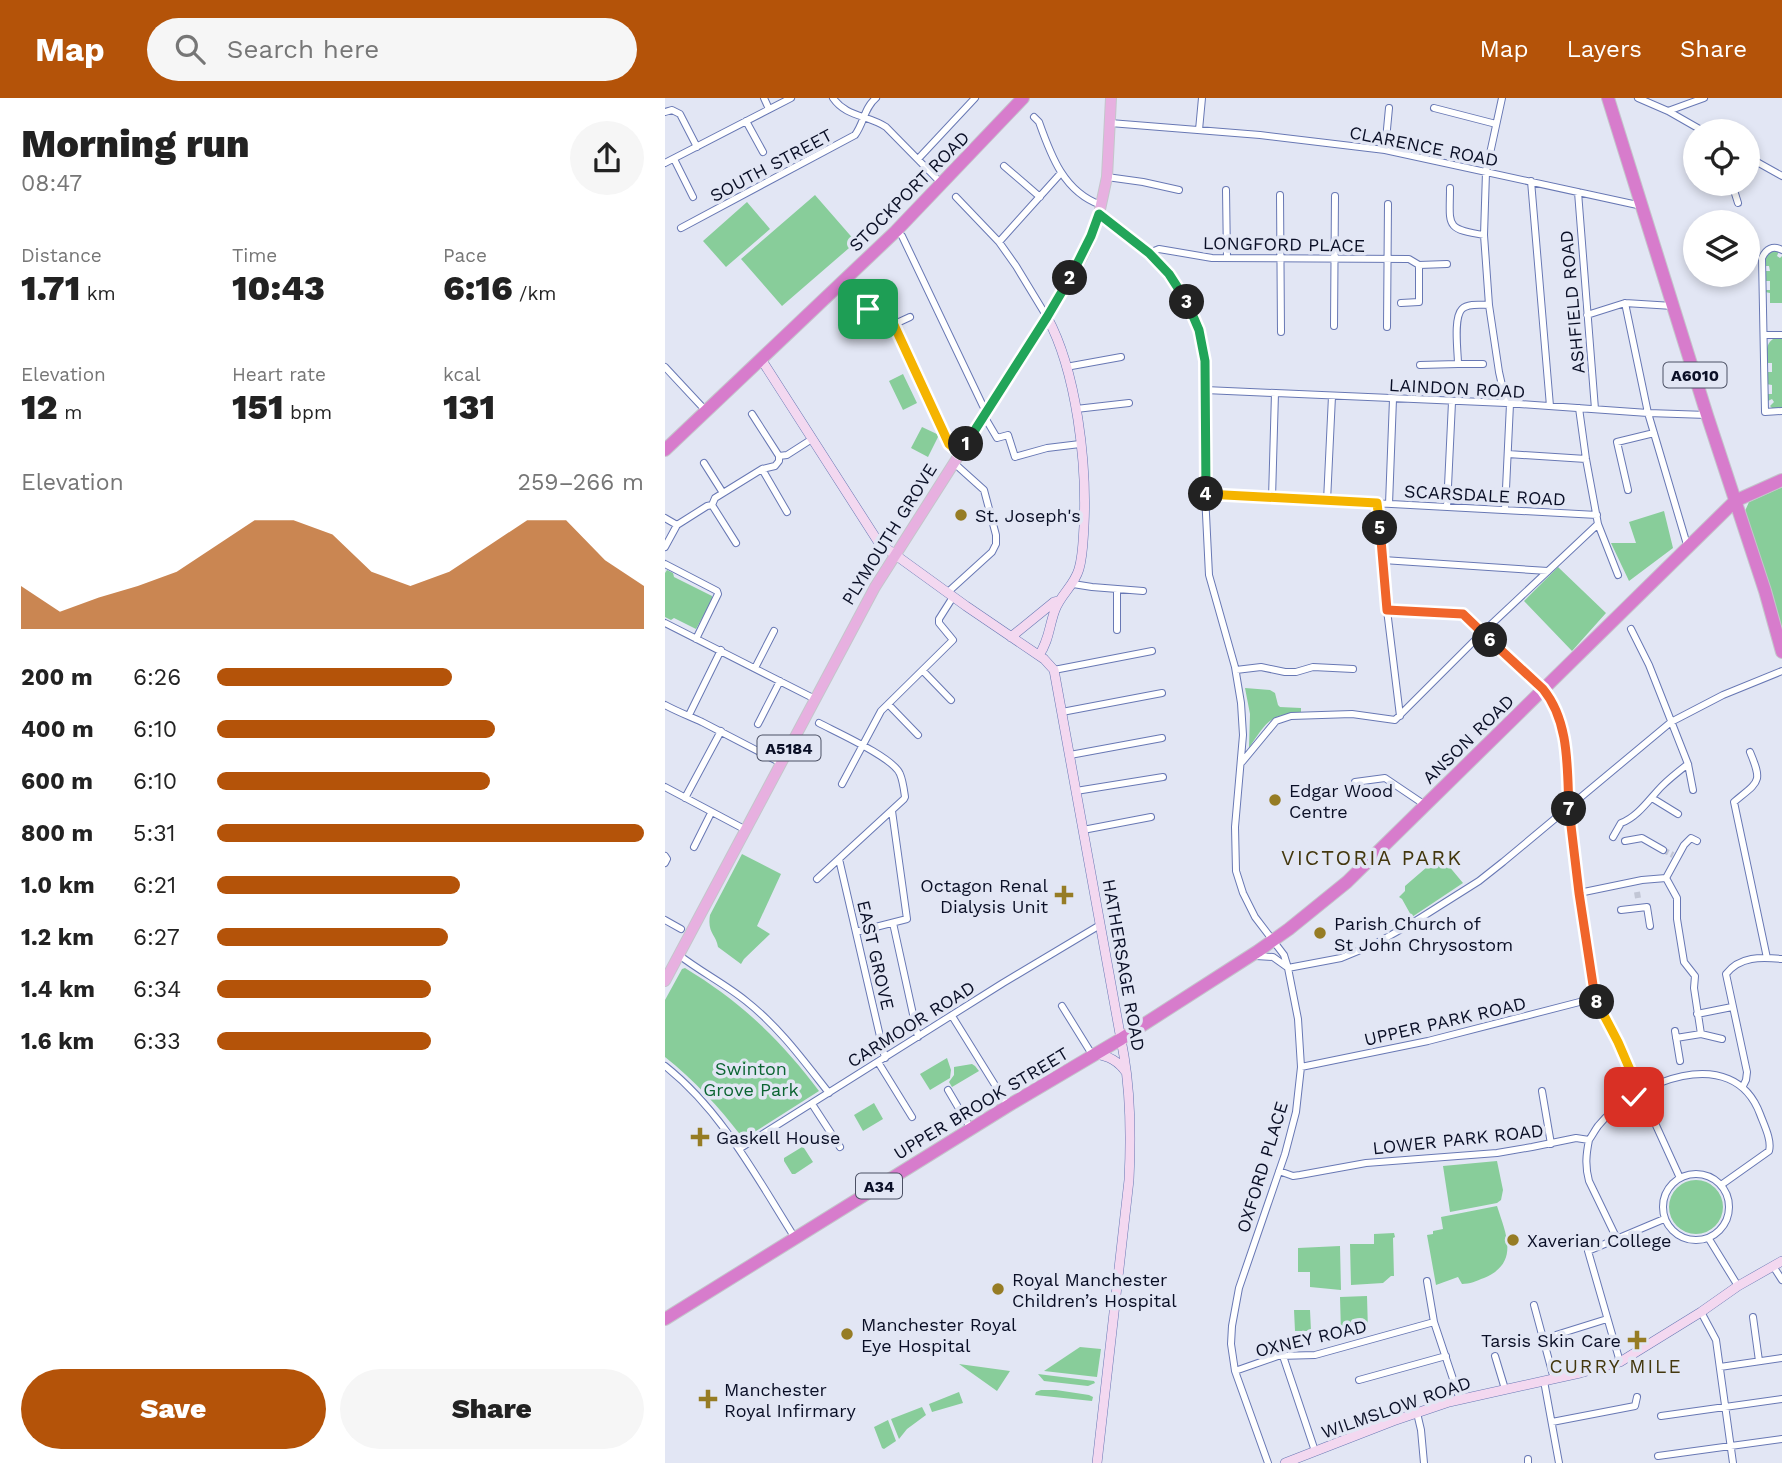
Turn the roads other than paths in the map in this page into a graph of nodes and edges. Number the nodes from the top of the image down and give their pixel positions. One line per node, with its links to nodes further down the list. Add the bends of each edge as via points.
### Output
1 (764, 98): 15 (street)
2 (791, 98): 15 (street)
3 (833, 98): 18 (street, via 848,112)
4 (876, 98): 18 (street, SOUTH STREET)
5 (975, 98): 29 (street)
6 (1023, 98): 38 (highway, STOCKPORT ROAD)
7 (1111, 98): 22 (main road, PLYMOUTH GROVE / A5184)
8 (1202, 98): 24 (street)
9 (1502, 98): 23 (street)
10 (1608, 98): 51 (highway, A6010)
11 (1638, 98): 16 (street)
12 (1704, 98): 16 (street)
13 (1389, 108): 26 (street)
14 (1434, 108): 23 (street)
15 (769, 109): 21 (street)
16 (1668, 111): 20 (street)
17 (665, 112): 25 (street, via 680,114)
18 (864, 117): 29 (street, via 886,127); 53 (street, SOUTH STREET, via 859,131 849,139)
19 (1034, 117): 34 (street)
20 (1683, 120)
21 (746, 121): 25 (street); 27 (street)
22 (1110, 123): 24 (street, CLARENCE ROAD); 36 (main road, PLYMOUTH GROVE / A5184)
23 (1496, 124): 33 (street)
24 (1199, 130): 26 (street, CLARENCE ROAD)
25 (697, 147): 28 (street)
26 (1384, 150): 33 (street, CLARENCE ROAD)
27 (763, 152)
28 (674, 159): 30 (street); 46 (street)
29 (918, 159): 38 (street)
30 (665, 163)
31 (1760, 164): 35 (street)
32 (1004, 166): 48 (street)
33 (1486, 172): 37 (street, CLARENCE ROAD); 55 (street)
34 (1061, 173): 48 (street); 52 (street, OXFORD PLACE, via 1076,192)
35 (1782, 176)
36 (1107, 177): 40 (street); 52 (main road, PLYMOUTH GROVE / A5184)
37 (1531, 181): 42 (street, CLARENCE ROAD); 95 (street)
38 (942, 184): 54 (highway, STOCKPORT ROAD)
39 (1450, 188): 55 (street, via 1447,201 1452,225 1458,231)
40 (1179, 190)
41 (1226, 190): 59 (street)
42 (1578, 192): 51 (street, CLARENCE ROAD); 70 (street, ASHFIELD ROAD)
43 (1280, 195): 60 (street)
44 (1335, 196): 61 (street)
45 (1736, 196): 49 (street)
46 (693, 197)
47 (956, 197): 56 (street)
48 (1040, 197): 56 (street)
49 (1738, 203)
50 (1388, 204): 62 (street)
51 (1641, 206): 68 (highway, A6010)
52 (1100, 209): 58 (street, OXFORD PLACE); 72 (main road, PLYMOUTH GROVE / A5184, via 1082,257)
53 (681, 228)
54 (897, 231): 80 (highway, STOCKPORT ROAD); 101 (street)
55 (1484, 235): 67 (street)
56 (999, 242): 72 (street)
57 (1782, 250): 77 (street, via 1771,248 1762,258)
58 (1149, 253): 59 (street, LONGFORD PLACE, via 1159,249); 88 (street, OXFORD PLACE, via 1180,290 1199,330)
59 (1227, 258): 60 (street, LONGFORD PLACE)
60 (1280, 258): 61 (street, LONGFORD PLACE); 76 (street)
61 (1334, 259): 62 (street, LONGFORD PLACE); 74 (street)
62 (1387, 260): 64 (street, LONGFORD PLACE, via 1409,259); 75 (street)
63 (1447, 264): 64 (street, LONGFORD PLACE)
64 (1419, 265): 65 (street, via 1422,302)
65 (1401, 303)
66 (1625, 303): 68 (street); 70 (street); 102 (street)
67 (1489, 304): 81 (street, via 1463,308 1457,317); 94 (street)
68 (1673, 306): 87 (highway, A6010)
69 (868, 309): 73 (street, via 876,328)
70 (1587, 315): 98 (street, ASHFIELD ROAD)
71 (910, 317): 73 (street)
72 (1047, 317): 86 (street); 101 (main road, PLYMOUTH GROVE / A5184)
73 (894, 325): 111 (street)
74 (1333, 326)
75 (1387, 327)
76 (1280, 332)
77 (1764, 335): 78 (street); 100 (street, via 1765,412)
78 (1782, 335)
79 (1121, 357): 86 (street)
80 (761, 359): 99 (highway, STOCKPORT ROAD); 106 (street)
81 (1458, 364): 82 (street); 83 (street)
82 (1483, 364)
83 (1420, 365)
84 (1707, 366): 87 (street)
85 (665, 367): 99 (street)
86 (1066, 367): 97 (street)
87 (1693, 370): 104 (highway, A6010)
88 (1205, 390): 89 (street, LAINDON ROAD); 118 (street, OXFORD PLACE)
89 (1275, 393): 90 (street, LAINDON ROAD); 119 (street)
90 (1332, 396): 91 (street, LAINDON ROAD); 120 (street)
91 (1393, 399): 92 (street, LAINDON ROAD); 123 (street)
92 (1452, 402): 94 (street, LAINDON ROAD); 125 (street)
93 (1129, 403): 97 (street)
94 (1508, 403): 95 (street, LAINDON ROAD); 109 (street)
95 (1550, 407): 96 (street, LAINDON ROAD)
96 (1579, 408): 98 (street, LAINDON ROAD); 112 (street)
97 (1076, 409): 107 (street)
98 (1595, 409): 102 (street, LAINDON ROAD)
99 (706, 411): 108 (highway, STOCKPORT ROAD)
100 (1782, 411)
101 (986, 413): 107 (street, via 997,438 1008,435 1015,457); 111 (main road, PLYMOUTH GROVE / A5184)
102 (1648, 413): 104 (street, LAINDON ROAD); 105 (street)
103 (752, 414): 110 (street)
104 (1707, 415): 121 (highway, A6010)
105 (1654, 433): 116 (street, via 1616,442); 134 (street)
106 (812, 439): 110 (street); 135 (street, via 879,543)
107 (1080, 444): 140 (street, via 1084,518 1081,561)
108 (665, 450)
109 (1509, 454): 112 (street); 126 (street)
110 (779, 456): 114 (street, via 775,466)
111 (957, 458): 135 (main road, PLYMOUTH GROVE / A5184); 143 (street, via 984,490 996,544)
112 (1586, 459): 128 (street)
113 (703, 463): 117 (street)
114 (762, 469): 117 (street); 127 (street)
115 (1782, 480): 121 (highway, A34)
116 (1628, 491)
117 (723, 493): 124 (street)
118 (1205, 494): 119 (street, SCARSDALE ROAD); 160 (street, OXFORD PLACE, via 1209,575)
119 (1272, 498): 120 (street, SCARSDALE ROAD)
120 (1327, 500): 122 (street, SCARSDALE ROAD)
121 (1735, 501): 134 (highway, ANSON ROAD / A34); 155 (highway, A6010)
122 (1377, 503): 123 (street, SCARSDALE ROAD); 136 (street)
123 (1389, 504): 125 (street, SCARSDALE ROAD)
124 (712, 505): 131 (street); 132 (street)
125 (1447, 507): 126 (street, SCARSDALE ROAD)
126 (1505, 510): 128 (street, SCARSDALE ROAD)
127 (787, 512)
128 (1597, 515): 130 (street)
129 (665, 518): 131 (street)
130 (1598, 524): 138 (street); 139 (street)
131 (677, 525): 133 (street)
132 (736, 544)
133 (665, 547)
134 (1688, 548): 164 (highway, ANSON ROAD / A34)
135 (895, 556): 143 (street); 166 (main road, PLYMOUTH GROVE / A5184)
136 (1383, 560): 138 (street); 145 (street)
137 (665, 565): 152 (street, via 717,591)
138 (1548, 571): 150 (street)
139 (1618, 575)
140 (1073, 584): 141 (street); 144 (street)
141 (1117, 589): 142 (street); 148 (street)
142 (1143, 591)
143 (951, 595): 151 (street); 161 (street, via 939,622 953,640)
144 (1059, 601): 151 (street); 156 (street)
145 (1387, 610): 150 (street, via 1463,614); 172 (street)
146 (665, 623): 152 (street)
147 (1631, 629): 173 (street)
148 (1117, 630)
149 (774, 631): 157 (street)
150 (1482, 633): 164 (street); 172 (street)
151 (1011, 637): 156 (street)
152 (696, 639): 153 (street)
153 (721, 650): 157 (street); 171 (street)
154 (1152, 651): 159 (street)
155 (1782, 652)
156 (1039, 655): 159 (street)
157 (755, 668): 163 (street)
158 (1353, 669): 160 (street)
159 (1055, 670): 170 (street, HATHERSAGE ROAD)
160 (1236, 670): 182 (street, OXFORD PLACE)
161 (923, 671): 167 (street); 168 (street)
162 (1782, 671): 173 (street)
163 (781, 681): 166 (street); 175 (street)
164 (1543, 689): 193 (highway, ANSON ROAD / A34); 194 (street, via 1560,718)
165 (1162, 693): 170 (street)
166 (815, 699): 183 (main road, PLYMOUTH GROVE / A5184)
167 (951, 700)
168 (888, 704): 177 (street); 179 (street)
169 (665, 705): 171 (street)
170 (1062, 712): 181 (street, HATHERSAGE ROAD)
171 (689, 715): 176 (street)
172 (1400, 716): 182 (street, via 1395,720 1352,714 1291,716 1276,721)
173 (1671, 722): 184 (street); 194 (street)
174 (819, 723): 179 (street)
175 (758, 724)
176 (720, 732): 183 (street); 191 (street)
177 (918, 736)
178 (1162, 738): 181 (street)
179 (862, 747): 187 (street); 195 (street, via 885,758 901,775 904,799)
180 (1750, 752): 224 (street, via 1758,773 1756,783 1734,802)
181 (1070, 755): 190 (street, HATHERSAGE ROAD)
182 (1242, 762): 221 (street, OXFORD PLACE, via 1236,871 1255,916)
183 (781, 763): 199 (main road, PLYMOUTH GROVE / A5184)
184 (1688, 764): 189 (street); 192 (street)
185 (1163, 777): 190 (street)
186 (1355, 782): 193 (street, via 1385,778)
187 (842, 784)
188 (665, 788): 191 (street)
189 (1693, 790)
190 (1076, 791): 200 (street, HATHERSAGE ROAD)
191 (685, 798): 196 (street)
192 (1652, 798): 197 (street); 201 (street, via 1621,823)
193 (1425, 805): 221 (highway, ANSON ROAD / A34, via 1347,882)
194 (1569, 809): 212 (street); 226 (street, via 1479,881 1406,927 1341,958)
195 (892, 811): 207 (street); 216 (street, via 907,919)
196 (711, 813): 199 (street); 204 (street)
197 (1678, 814)
198 (1151, 817): 200 (street)
199 (746, 830): 222 (main road, PLYMOUTH GROVE / A5184)
200 (1083, 830): 217 (street, HATHERSAGE ROAD)
201 (1613, 837)
202 (1625, 841): 205 (street, via 1642,838)
203 (1697, 841): 209 (street, via 1691,838 1684,845)
204 (694, 847)
205 (1663, 850)
206 (665, 856): 208 (street)
207 (839, 859): 210 (street); 220 (street, EAST GROVE)
208 (665, 863)
209 (1666, 877): 211 (street); 232 (street, via 1677,898 1684,962 1695,976)
210 (817, 879)
211 (1635, 882): 212 (street); 213 (street)
212 (1579, 893): 229 (street)
213 (1640, 908): 214 (street); 218 (street, via 1647,907)
214 (1621, 910)
215 (665, 920): 219 (street)
216 (893, 923): 220 (street); 235 (street)
217 (1100, 925): 233 (street, CARMOOR ROAD); 236 (street, HATHERSAGE ROAD)
218 (1650, 926)
219 (681, 929)
220 (856, 932): 239 (street, EAST GROVE)
221 (1274, 940): 223 (highway, ANSON ROAD / A34); 226 (street, OXFORD PLACE)
222 (679, 956): 227 (main road, PLYMOUTH GROVE / A5184); 248 (street, via 754,1007 794,1047)
223 (1249, 956): 226 (street, via 1273,957); 228 (highway, ANSON ROAD / A34)
224 (1767, 958): 225 (street); 231 (street, via 1733,965 1726,974)
225 (1782, 959)
226 (1288, 968): 243 (street, OXFORD PLACE)
227 (665, 981)
228 (1208, 982): 236 (highway, UPPER BROOK STREET / A34)
229 (1595, 998): 243 (street, UPPER PARK ROAD); 249 (street)
230 (1062, 1006): 238 (street)
231 (1732, 1007): 232 (street); 245 (street, via 1747,1072)
232 (1697, 1014): 234 (street)
233 (952, 1016): 235 (street, CARMOOR ROAD); 251 (street)
234 (1701, 1034): 237 (street); 241 (street, via 1675,1034)
235 (918, 1037): 239 (street, CARMOOR ROAD)
236 (1121, 1039): 238 (highway, UPPER BROOK STREET / A34); 244 (street, HATHERSAGE ROAD)
237 (1722, 1039)
238 (1094, 1055): 244 (street, via 1110,1057); 251 (highway, UPPER BROOK STREET / A34)
239 (885, 1058): 240 (street, CARMOOR ROAD)
240 (878, 1062): 248 (street, CARMOOR ROAD); 252 (street)
241 (1680, 1062)
242 (665, 1066): 257 (street, via 706,1106)
243 (1301, 1067): 258 (street, OXFORD PLACE, via 1292,1131)
244 (1127, 1073): 299 (street, HATHERSAGE ROAD, via 1129,1181)
245 (1743, 1086): 249 (street, via 1728,1078 1699,1074 1669,1079); 260 (street, via 1759,1110 1770,1148)
246 (948, 1090): 253 (street)
247 (1542, 1091): 255 (street)
248 (829, 1093): 250 (street, CARMOOR ROAD)
249 (1640, 1093): 254 (street, via 1598,1126); 259 (street)
250 (812, 1104): 256 (street); 257 (street, CARMOOR ROAD)
251 (1008, 1106): 253 (highway, UPPER BROOK STREET / A34)
252 (912, 1117)
253 (971, 1129): 262 (highway, UPPER BROOK STREET / A34)
254 (1589, 1140): 255 (street, LOWER PARK ROAD); 264 (street, via 1589,1181)
255 (1551, 1144): 258 (street, LOWER PARK ROAD, via 1497,1153 1370,1162 1293,1176)
256 (840, 1147)
257 (739, 1149): 262 (street)
258 (1279, 1171): 283 (street, OXFORD PLACE, via 1235,1303 1231,1344)
259 (1680, 1178): 260 (street, via 1702,1174); 261 (street, via 1664,1196)
260 (1721, 1185): 263 (street, via 1729,1201 1728,1215)
261 (1664, 1219): 263 (street, via 1686,1239); 264 (street)
262 (795, 1238): 273 (highway, UPPER BROOK STREET / A34)
263 (1709, 1238): 268 (street)
264 (1617, 1239): 272 (street, via 1587,1254)
265 (1778, 1264): 266 (street); 268 (street, WILMSLOW ROAD)
266 (1782, 1280)
267 (1427, 1281): 274 (street)
268 (1738, 1286): 270 (street, WILMSLOW ROAD)
269 (1534, 1305): 275 (street)
270 (1701, 1312): 281 (street, WILMSLOW ROAD); 282 (street, via 1716,1340)
271 (1753, 1317): 280 (street)
272 (1607, 1318): 275 (street); 281 (street)
273 (665, 1319)
274 (1434, 1322): 276 (street, OXNEY ROAD, via 1315,1355); 277 (street)
275 (1543, 1339): 284 (street)
276 (1283, 1356): 283 (street, OXNEY ROAD); 297 (street)
277 (1446, 1356): 285 (street); 290 (street)
278 (1495, 1356): 287 (street)
279 (1782, 1358): 280 (street)
280 (1759, 1361): 282 (street)
281 (1620, 1362): 284 (street, WILMSLOW ROAD)
282 (1720, 1367): 291 (street)
283 (1235, 1371): 300 (street, OXFORD PLACE)
284 (1554, 1379): 286 (street, WILMSLOW ROAD)
285 (1359, 1381)
286 (1544, 1381): 287 (street, WILMSLOW ROAD); 294 (street)
287 (1505, 1389): 290 (street, WILMSLOW ROAD)
288 (1637, 1397): 294 (street, via 1635,1406)
289 (1782, 1399): 291 (street)
290 (1460, 1400): 292 (street, WILMSLOW ROAD)
291 (1725, 1407): 293 (street); 296 (street)
292 (1417, 1413): 297 (street, WILMSLOW ROAD); 302 (street)
293 (1661, 1416)
294 (1552, 1422): 303 (street)
295 (1782, 1439): 296 (street)
296 (1731, 1446): 298 (street); 304 (street)
297 (1315, 1451): 301 (street, WILMSLOW ROAD)
298 (1658, 1456)
299 (1097, 1463)
300 (1268, 1463)
301 (1285, 1463)
302 (1424, 1463)
303 (1559, 1463)
304 (1733, 1463)

